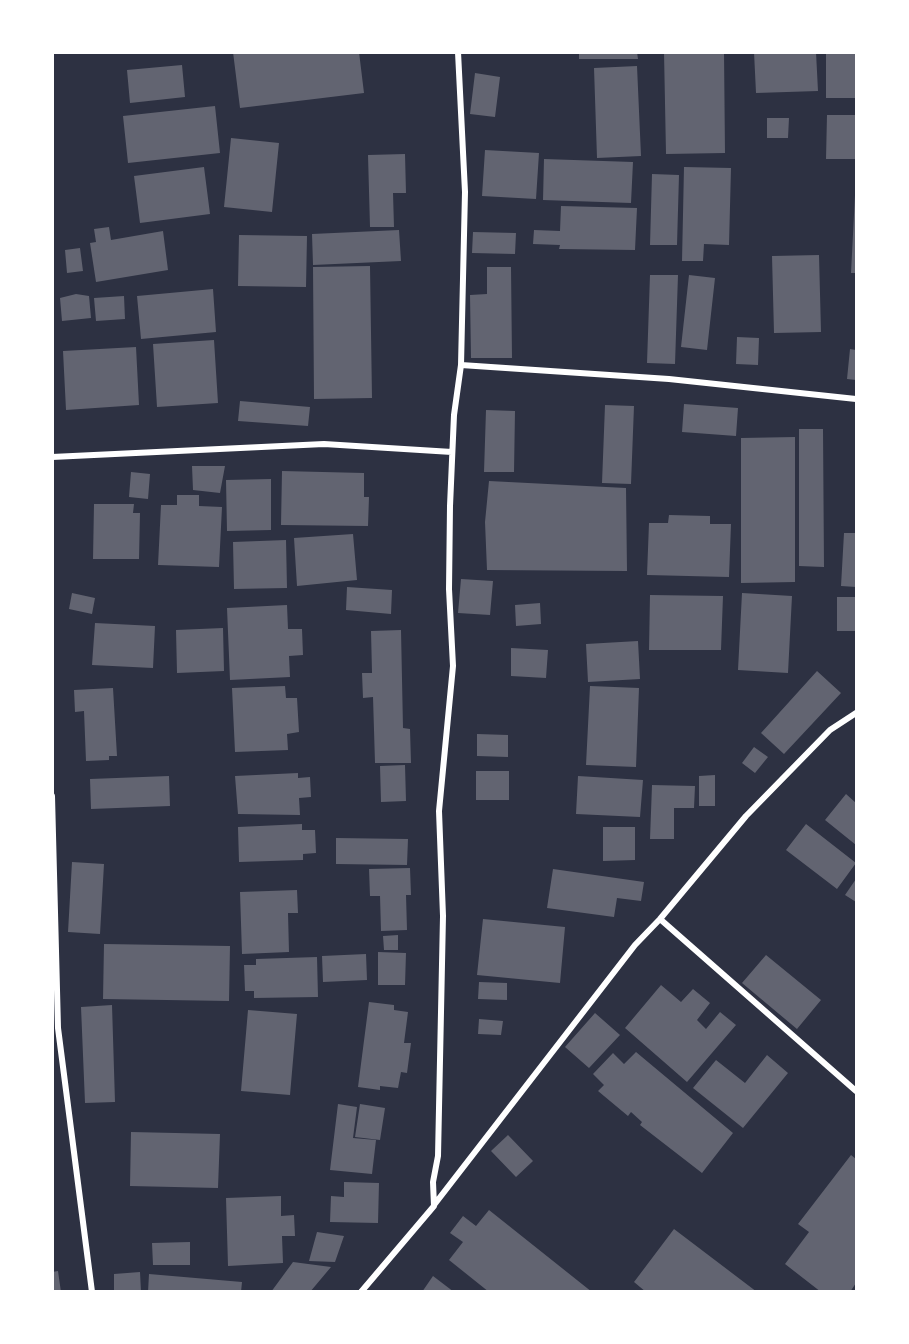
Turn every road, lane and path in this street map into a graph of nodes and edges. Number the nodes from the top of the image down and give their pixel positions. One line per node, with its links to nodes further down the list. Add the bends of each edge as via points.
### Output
1 (458, 52): 2 (street, via 465,192)
2 (461, 365): 3 (street, via 669,379); 4 (street)
3 (856, 399)
4 (452, 452): 5 (street, via 324,444); 10 (street, via 449,589 453,666 439,811 443,916)
5 (52, 457)
6 (856, 713): 8 (street, via 830,730 746,816)
7 (52, 796): 11 (street, via 58,1028)
8 (660, 919): 9 (street); 10 (street, via 635,945)
9 (856, 1091)
10 (434, 1206): 12 (street)
11 (92, 1292)
12 (361, 1292)

